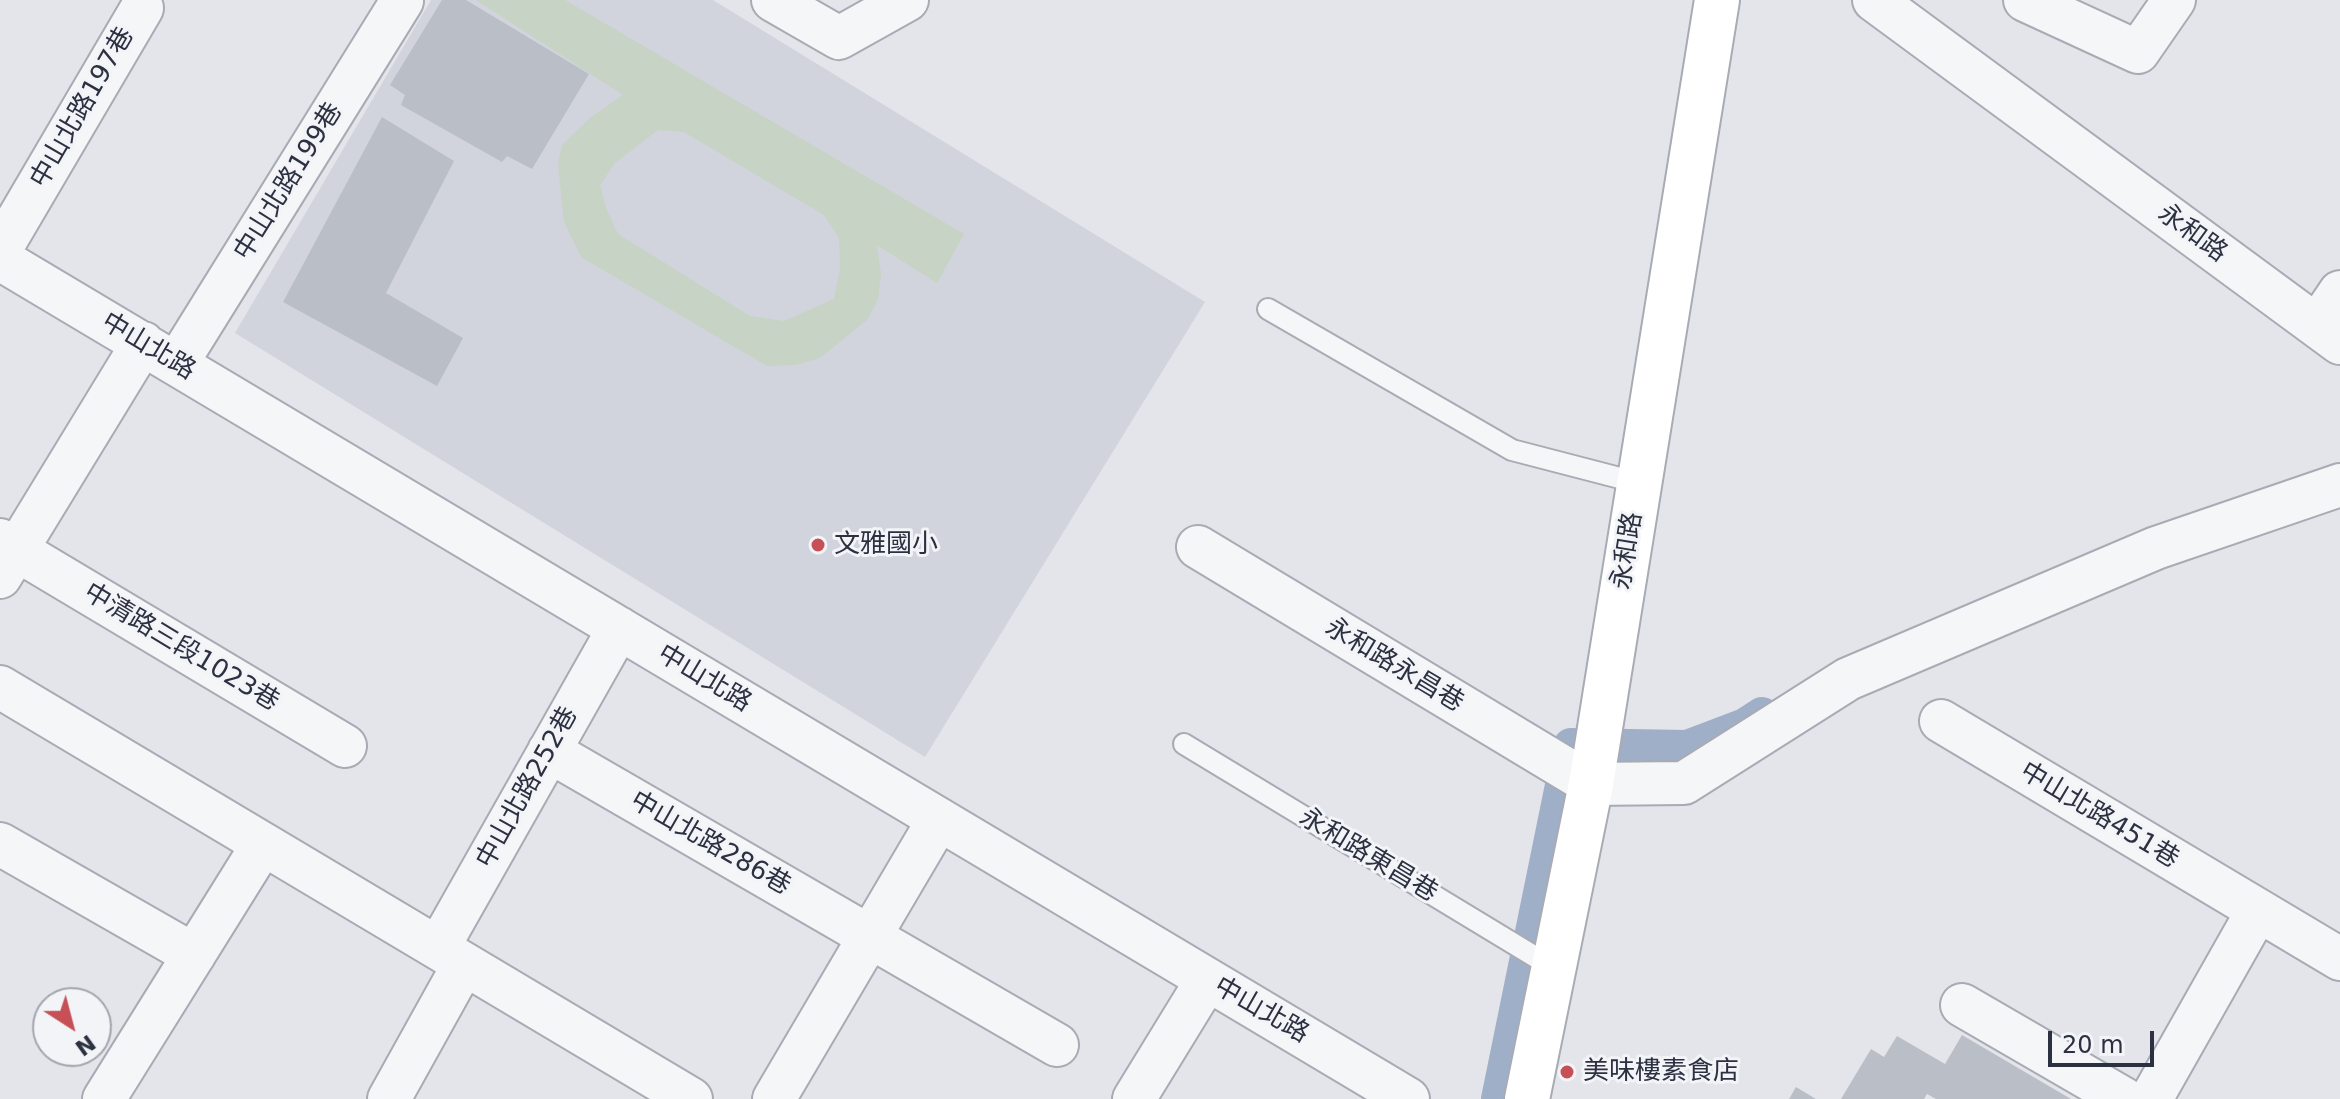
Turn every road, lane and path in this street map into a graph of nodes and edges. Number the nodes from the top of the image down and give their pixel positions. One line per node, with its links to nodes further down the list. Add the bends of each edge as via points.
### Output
1 (773, 0): 2 (street, via 839,38)
2 (907, 0)
3 (1717, 0): 15 (main road, 永和路)
4 (1874, 0): 13 (street, 永和路)
5 (2025, 0): 6 (street, via 2138,52)
6 (2174, 0)
7 (402, 1): 14 (street, 中山北路199巷)
8 (145, 3): 9 (street, 中山北路197巷)
9 (0, 250)
10 (0, 259): 14 (street, 中山北路)
11 (2340, 292): 13 (street, 永和路)
12 (1268, 309): 15 (lane, via 1512,450)
13 (2329, 335)
14 (160, 353): 18 (street, 中清路三段1023巷); 19 (street, 中山北路)
15 (1639, 483): 25 (main road, 永和路)
16 (2340, 485): 25 (street, via 2156,548 1848,679 1684,783)
17 (1198, 547): 25 (street, 永和路永昌巷)
18 (6, 556): 23 (street, 中清路三段1023巷)
19 (619, 628): 24 (street, 中山北路252巷); 26 (street, 中山北路)
20 (0, 687): 28 (street)
21 (1941, 721): 29 (street, 中山北路451巷)
22 (1184, 744): 34 (lane, 永和路東昌巷)
23 (345, 746)
24 (549, 751): 30 (street, 中山北路286巷); 32 (street, 中山北路252巷)
25 (1590, 783): 34 (main road, 永和路)
26 (939, 819): 30 (street); 35 (street, 中山北路)
27 (0, 844): 31 (street)
28 (263, 844): 31 (street); 32 (street)
29 (2258, 910): 33 (street, 中山北路451巷); 46 (street)
30 (870, 937): 37 (street, 中山北路286巷); 41 (street)
31 (194, 955): 38 (street)
32 (451, 956): 39 (street); 40 (street)
33 (2340, 959)
34 (1551, 967): 44 (main road, 永和路)
35 (1207, 980): 42 (street); 43 (street, 中山北路)
36 (1962, 1005): 45 (street)
37 (1057, 1045)
38 (104, 1099)
39 (389, 1099)
40 (691, 1099)
41 (774, 1099)
42 (1134, 1099)
43 (1408, 1099)
44 (1527, 1099)
45 (2124, 1099)
46 (2151, 1099)

